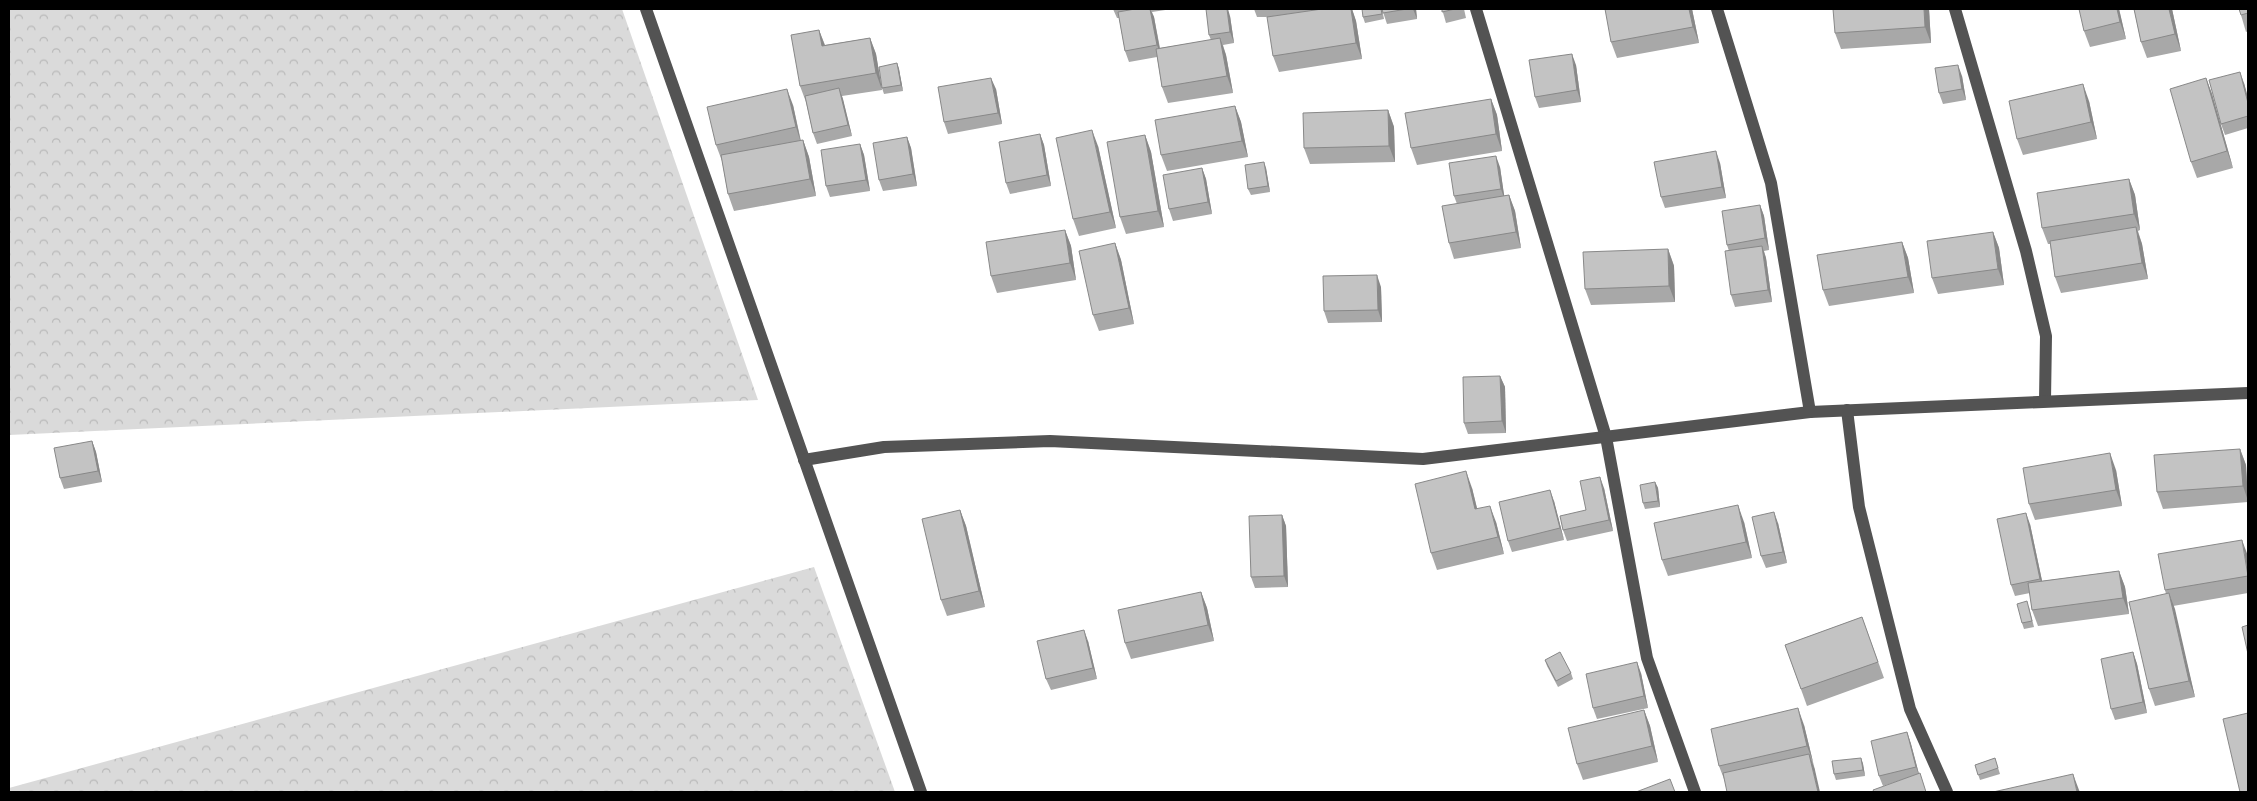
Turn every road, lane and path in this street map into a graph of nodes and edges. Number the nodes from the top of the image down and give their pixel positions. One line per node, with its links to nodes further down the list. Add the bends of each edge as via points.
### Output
1 (646, 9): 10 (street)
2 (1476, 9): 9 (street)
3 (1717, 9): 8 (street, via 1771,183)
4 (1955, 9): 6 (street, via 2026,251 2046,336)
5 (2248, 393): 6 (street)
6 (2045, 400): 7 (street)
7 (1846, 410): 8 (street); 13 (street, via 1860,507 1910,709)
8 (1810, 412): 9 (street)
9 (1606, 437): 10 (street, via 1424,459 1050,441 884,447); 12 (street, via 1647,658)
10 (804, 460): 11 (street)
11 (921, 792)
12 (1695, 792)
13 (1947, 792)

